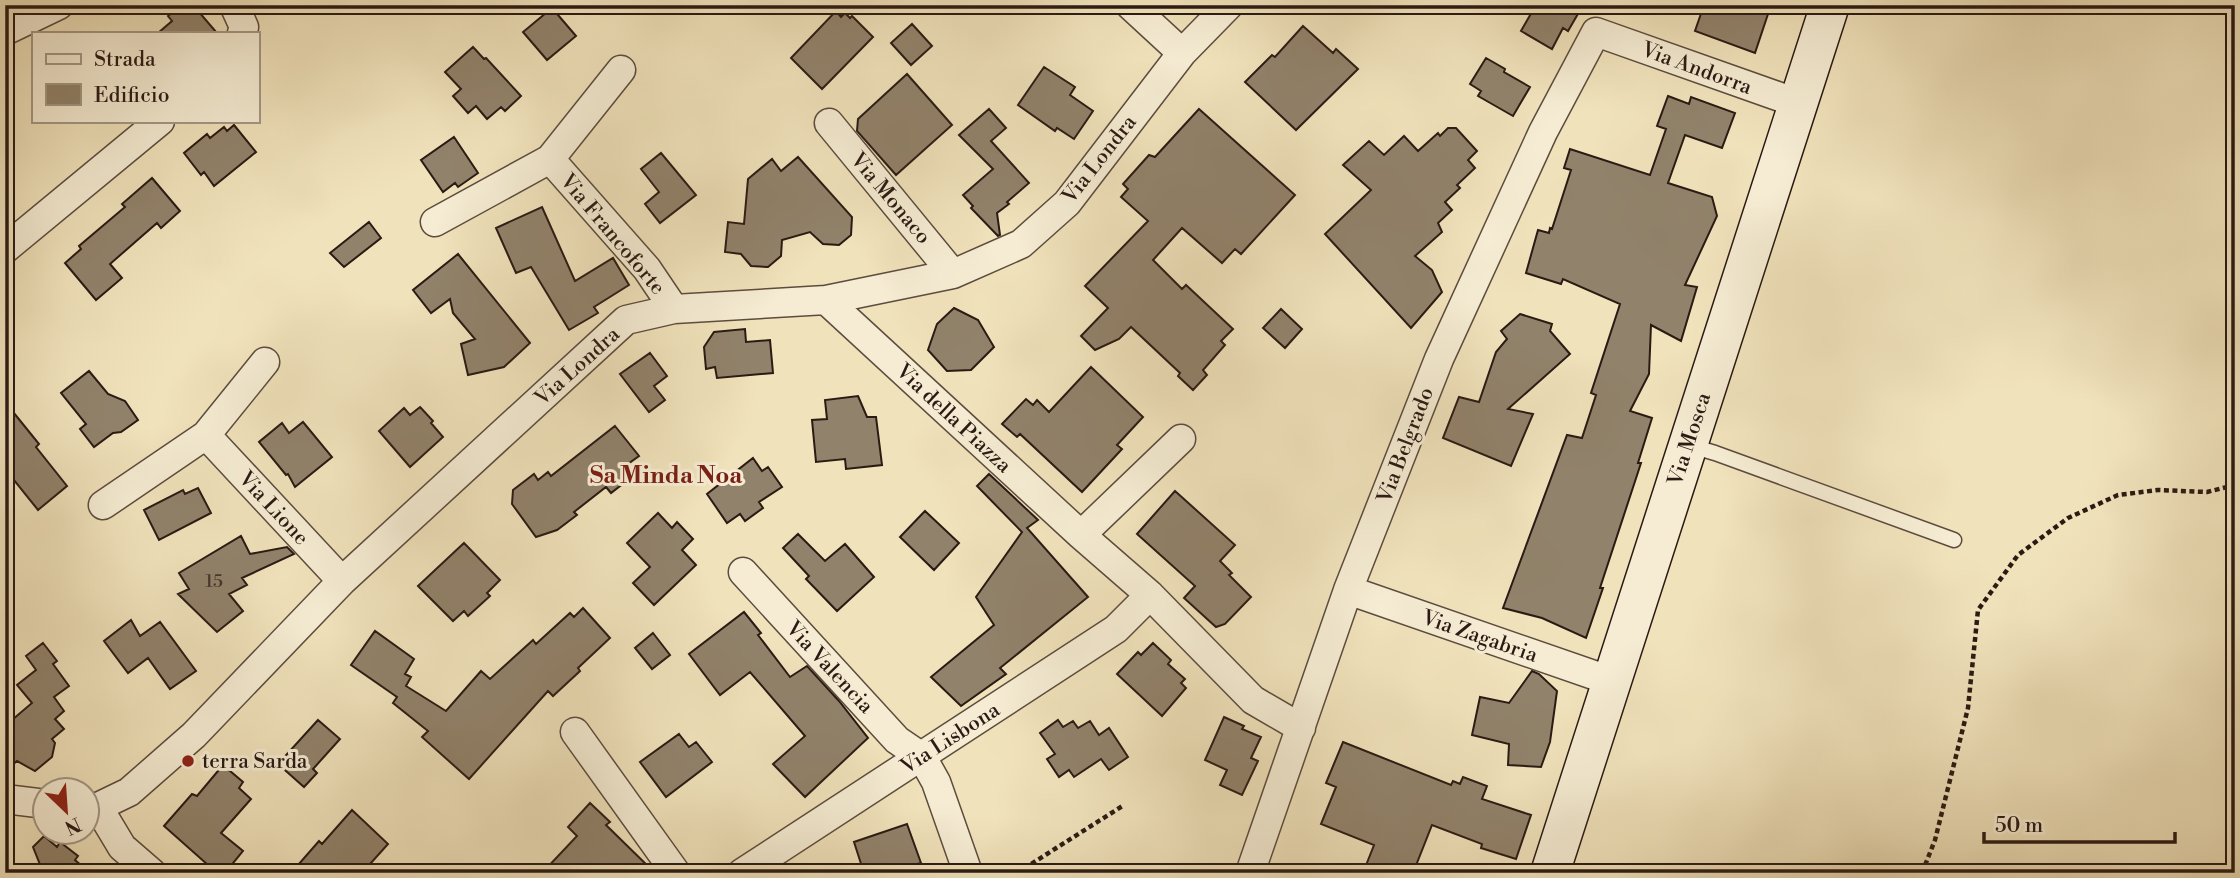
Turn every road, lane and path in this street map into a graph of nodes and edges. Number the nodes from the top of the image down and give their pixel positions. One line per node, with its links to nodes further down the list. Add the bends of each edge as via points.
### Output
1 (59, 5): 6 (street)
2 (234, 5): 7 (street)
3 (1129, 5): 9 (street)
4 (1229, 5): 9 (street, Via Londra)
5 (1830, 5): 11 (street, Via Mosca)
6 (5, 31)
7 (242, 32)
8 (1596, 32): 11 (street, Via Andorra); 30 (street, Via Belgrado, via 1543,132 1439,359)
9 (1182, 53): 17 (street, Via Londra, via 1068,203 1021,244)
10 (621, 70): 14 (street, Via Francoforte)
11 (1797, 103): 23 (street, Via Mosca)
12 (159, 122): 16 (street)
13 (829, 123): 17 (street, Via Monaco)
14 (550, 159): 15 (street, Via Francoforte); 19 (street, Via Francoforte, via 647,269)
15 (435, 222)
16 (5, 249)
17 (953, 274): 18 (street, Via Londra)
18 (826, 300): 19 (street, Via Londra); 26 (street, Via della Piazza)
19 (674, 309): 29 (street, Via Londra, via 626,320)
20 (265, 362): 21 (street)
21 (206, 435): 25 (street); 29 (street, Via Lione)
22 (1181, 439): 26 (street)
23 (1687, 444): 27 (lane); 32 (street, Via Mosca)
24 (2235, 485): 48 (path, via 2207,492 2118,495 2068,518 2018,555 1978,610 1968,708 1935,840)
25 (103, 505)
26 (1081, 535): 31 (street, Via della Piazza)
27 (1954, 540)
28 (743, 572): 35 (street, Via Valencia, via 897,740)
29 (342, 581): 38 (street, Via Londra, via 194,735 130,792)
30 (1348, 590): 32 (street, Via Zagabria); 33 (street, Via Belgrado)
31 (1150, 595): 33 (street, Via della Piazza, via 1253,700); 35 (street, Via Lisbona, via 1116,629)
32 (1611, 681): 47 (street, Via Mosca)
33 (1301, 728): 46 (street, Via Belgrado)
34 (575, 733): 42 (street)
35 (922, 757): 43 (street, Via Lisbona); 44 (street, via 936,782)
36 (5, 799): 37 (street)
37 (32, 802)
38 (102, 803)
39 (1124, 805): 45 (path)
40 (102, 819): 41 (street, via 122,847)
41 (152, 873)
42 (676, 873)
43 (742, 873)
44 (968, 873)
45 (1017, 873)
46 (1250, 873)
47 (1550, 873)
48 (1922, 873)

